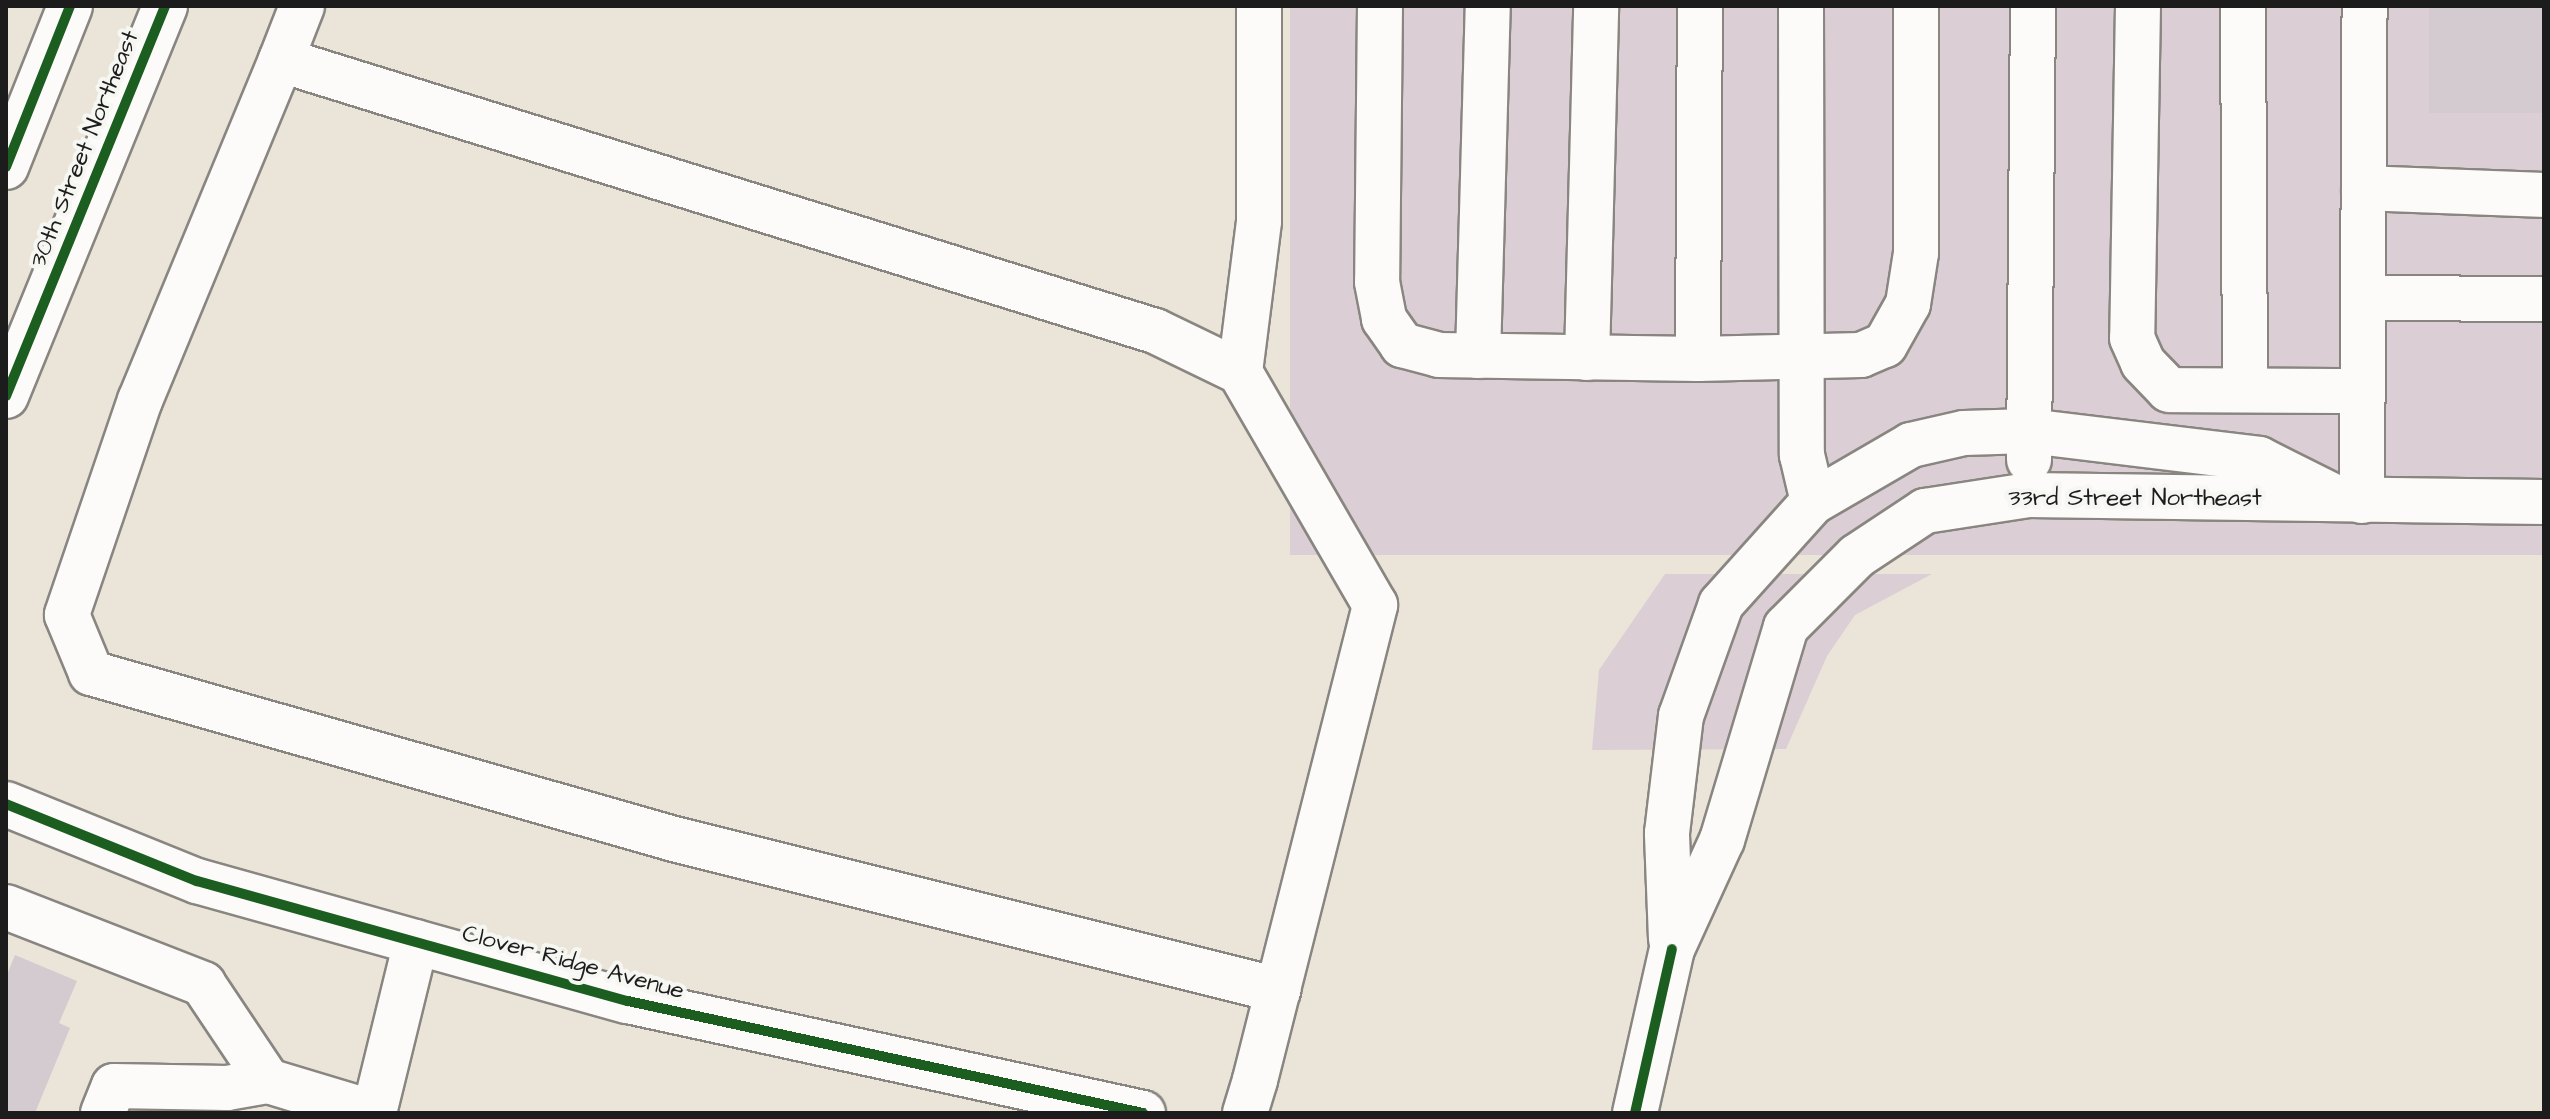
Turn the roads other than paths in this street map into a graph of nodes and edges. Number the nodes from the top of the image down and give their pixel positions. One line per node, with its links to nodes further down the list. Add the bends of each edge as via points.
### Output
1 (70, 6): 16 (street)
2 (165, 6): 28 (street, 30th Street Northeast)
3 (302, 6): 15 (street)
4 (1259, 6): 25 (street, via 1259,221)
5 (1380, 6): 21 (street, via 1377,282 1384,319 1402,345)
6 (1488, 6): 21 (street)
7 (1596, 6): 22 (street)
8 (1700, 6): 24 (street)
9 (1801, 6): 23 (street)
10 (1916, 6): 23 (street, via 1916,253 1908,304 1885,345 1861,355)
11 (2033, 6): 29 (street)
12 (2138, 6): 26 (street, via 2132,338 2169,390)
13 (2243, 6): 26 (street)
14 (2365, 6): 17 (street)
15 (281, 60): 25 (street, via 1155,331); 38 (street, via 140,400 67,615 91,673 674,839)
16 (6, 167)
17 (2364, 188): 18 (street); 19 (street)
18 (2544, 195)
19 (2363, 298): 20 (street); 27 (street)
20 (2544, 299)
21 (1478, 356): 22 (street)
22 (1587, 358): 24 (street)
23 (1800, 358): 24 (street); 32 (street, via 1802,455)
24 (1698, 359)
25 (1240, 372): 38 (street, via 1375,605)
26 (2245, 390): 27 (street)
27 (2363, 391): 31 (street)
28 (6, 396)
29 (2029, 431): 30 (street); 31 (street, 33rd Street Northeast, via 2259,459); 32 (street, 33rd Street Northeast, via 1964,433 1911,445)
30 (2029, 495): 31 (street, 33rd Street Northeast); 37 (street, 33rd Street Northeast, via 1925,511 1857,556 1786,627 1722,840)
31 (2353, 501): 33 (street, 33rd Street Northeast)
32 (1813, 502): 37 (street, 33rd Street Northeast, via 1721,604 1681,716 1667,833)
33 (2544, 502)
34 (6, 804): 36 (street, Clover Ridge Avenue, via 197,881)
35 (6, 907): 39 (street, via 203,984)
36 (416, 942): 41 (street); 42 (street, Clover Ridge Avenue, via 628,1001)
37 (1672, 949): 44 (street, 33rd Street Northeast)
38 (1278, 990): 43 (street)
39 (268, 1081): 40 (street); 41 (street)
40 (108, 1099)
41 (374, 1113)
42 (1143, 1113)
43 (1245, 1113)
44 (1635, 1113)

